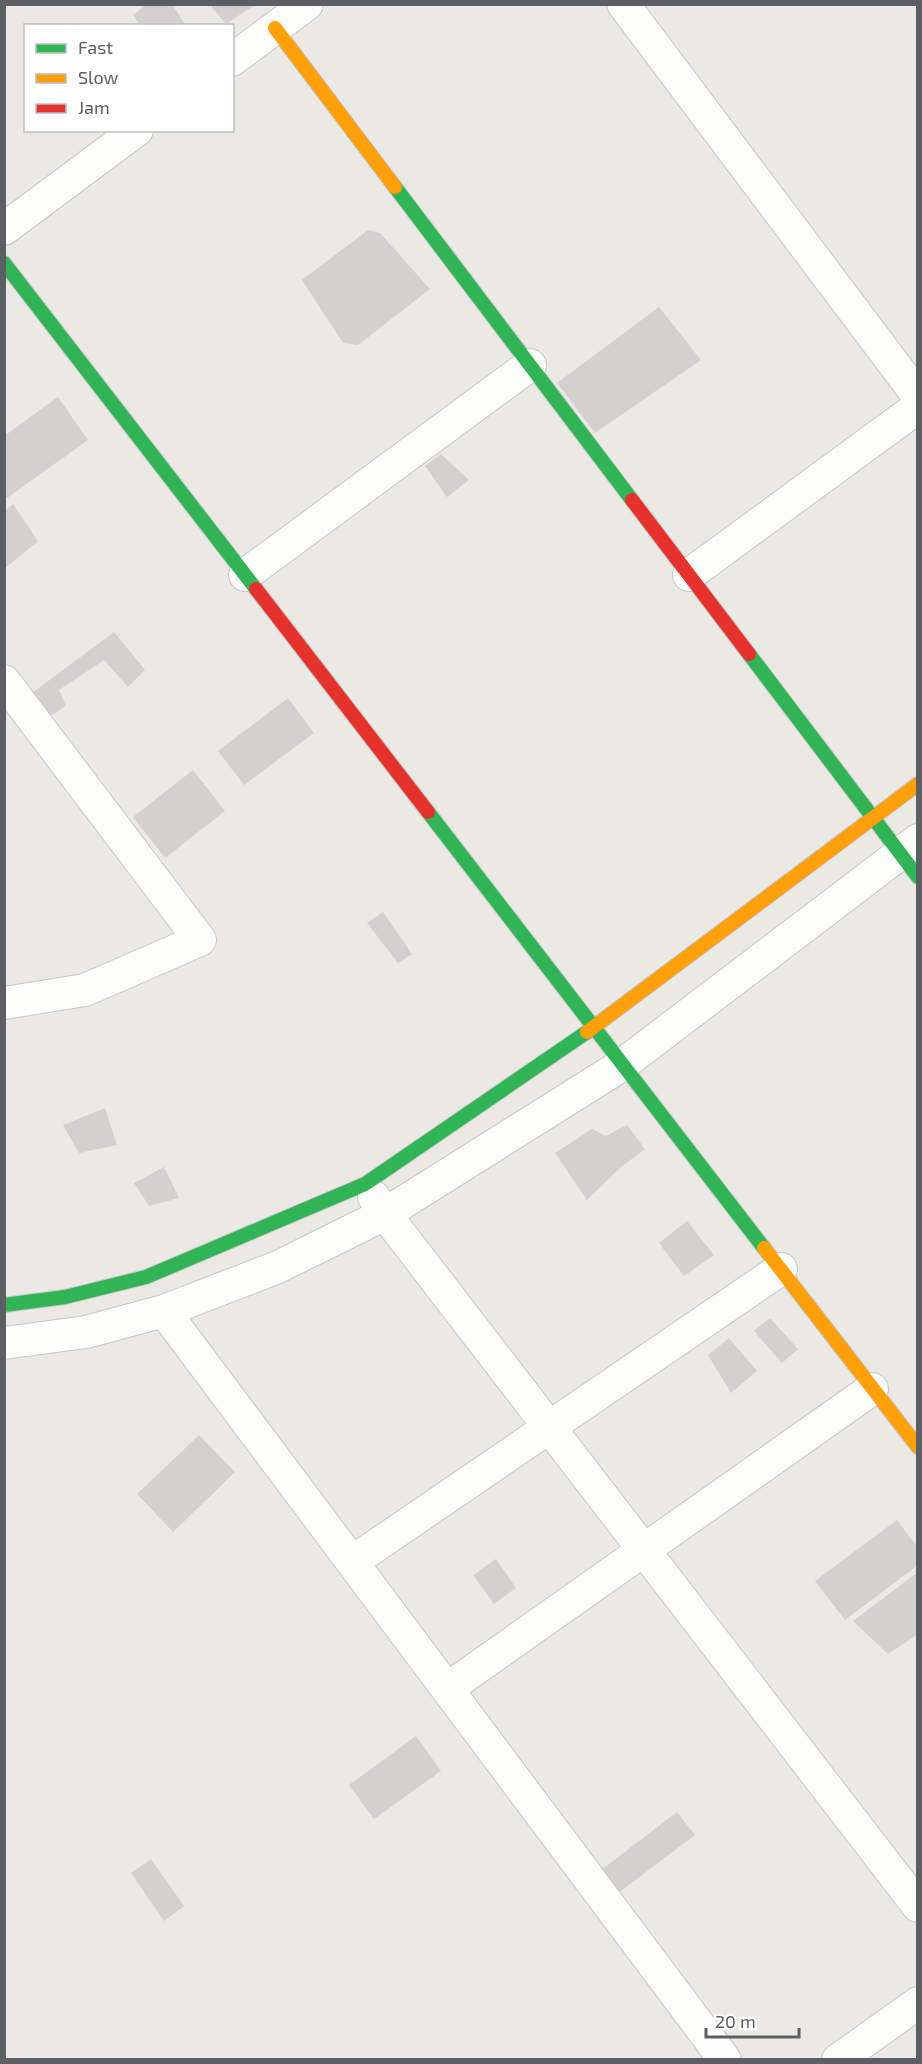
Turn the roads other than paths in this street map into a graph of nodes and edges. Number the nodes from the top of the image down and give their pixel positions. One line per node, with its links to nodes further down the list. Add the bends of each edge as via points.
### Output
1 (307, 4): 3 (street)
2 (623, 4): 9 (street)
3 (275, 28): 4 (street); 8 (street)
4 (234, 59)
5 (134, 132): 6 (street)
6 (4, 229)
7 (4, 263): 11 (street)
8 (530, 365): 11 (street); 12 (street)
9 (918, 396)
10 (918, 407): 12 (street)
11 (245, 575): 18 (street)
12 (689, 575): 15 (street)
13 (4, 681): 17 (street, via 200,940 85,990)
14 (918, 784): 15 (street)
15 (873, 817): 16 (street); 18 (street)
16 (912, 857): 19 (street)
17 (4, 1004)
18 (594, 1027): 19 (street); 20 (street)
19 (622, 1065): 21 (street); 22 (street)
20 (365, 1184): 21 (street); 23 (street, via 146,1277 65,1297)
21 (385, 1214): 24 (street, via 278,1267); 27 (street)
22 (781, 1269): 26 (street); 27 (street)
23 (4, 1305)
24 (164, 1311): 25 (street, via 86,1332); 30 (street)
25 (4, 1343)
26 (872, 1389): 28 (street); 29 (street)
27 (549, 1427): 29 (street); 30 (street)
28 (918, 1447)
29 (643, 1550): 31 (street); 32 (street)
30 (352, 1562): 31 (street)
31 (447, 1689): 34 (street)
32 (918, 1906)
33 (918, 2003): 35 (street)
34 (725, 2060)
35 (838, 2060)

